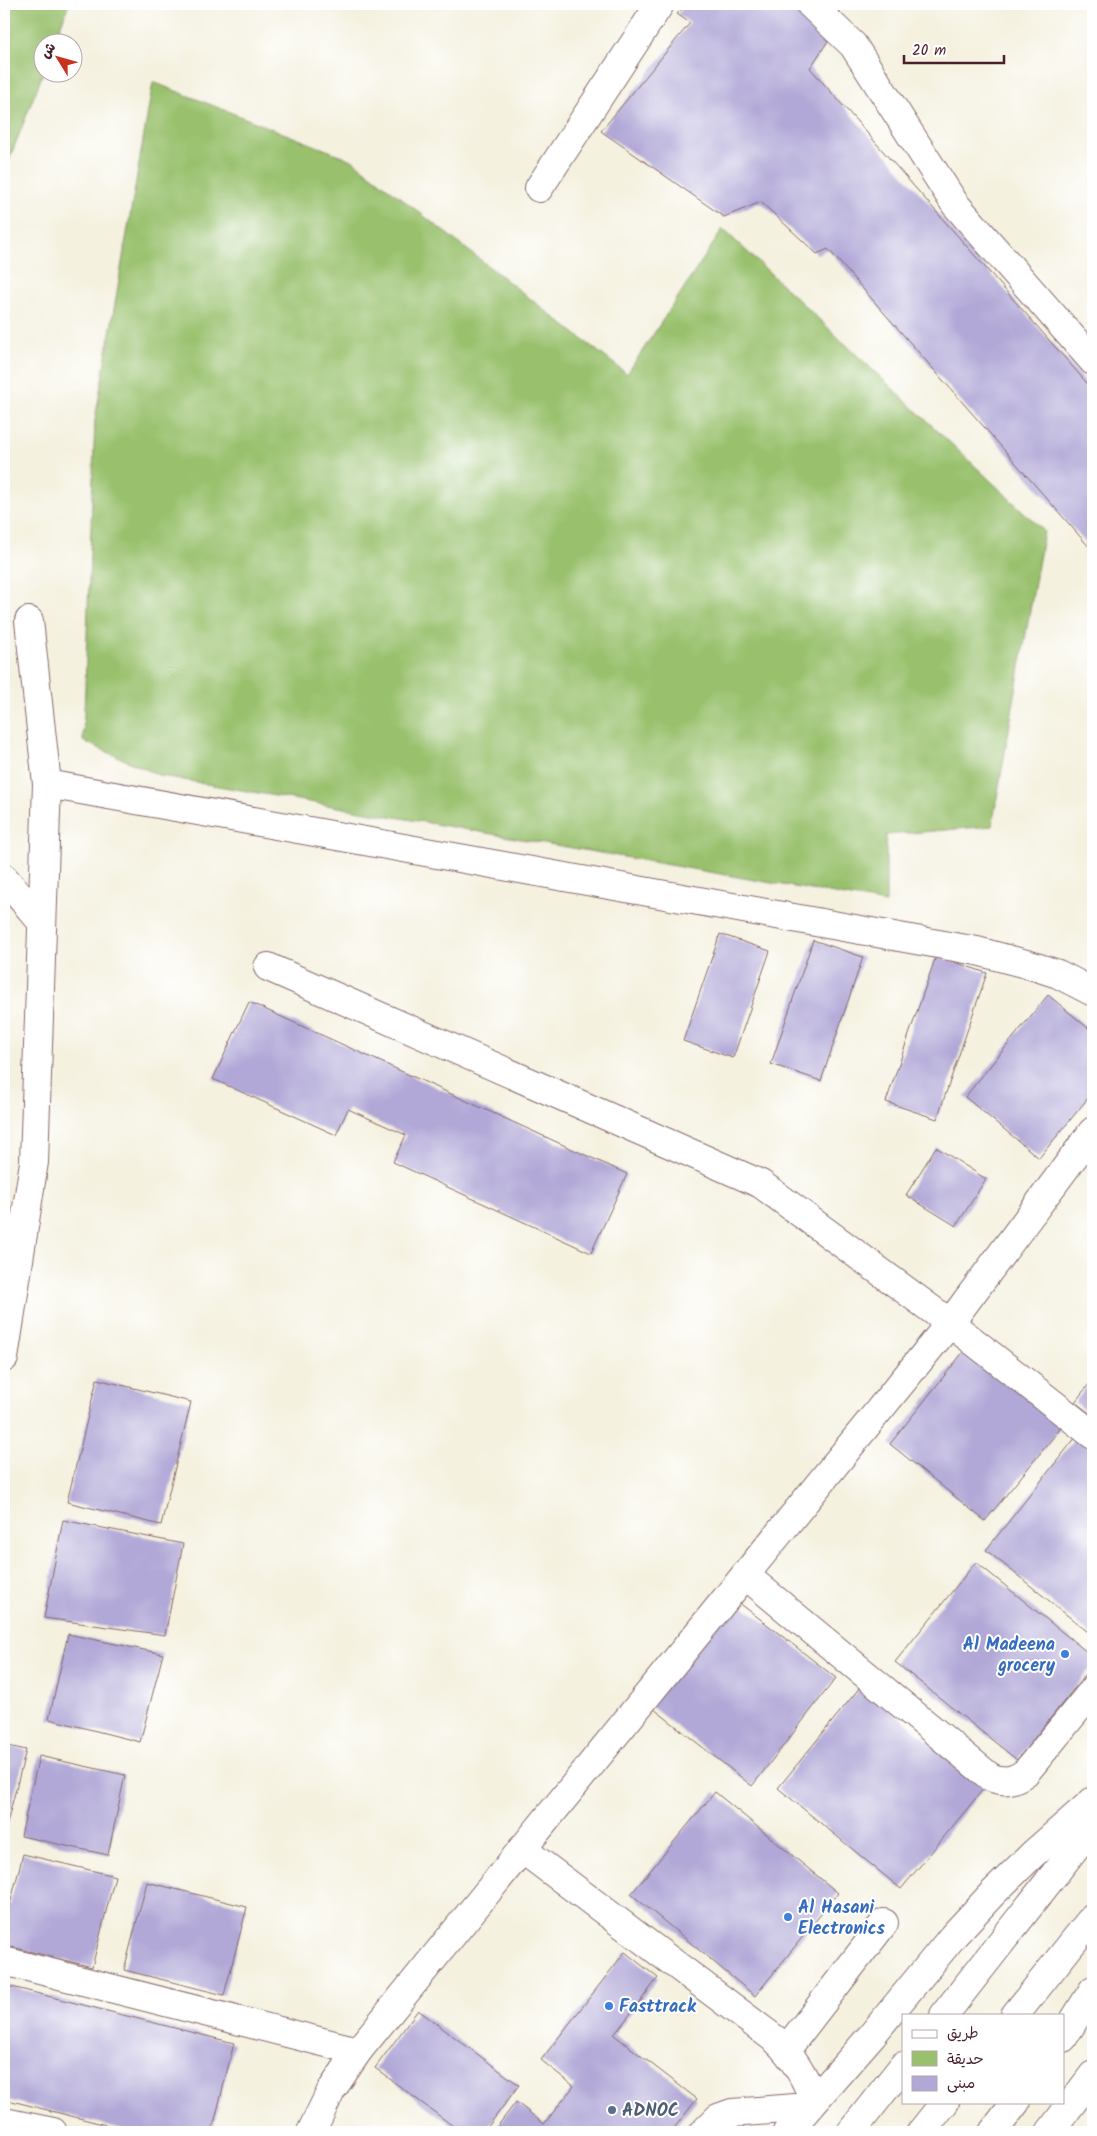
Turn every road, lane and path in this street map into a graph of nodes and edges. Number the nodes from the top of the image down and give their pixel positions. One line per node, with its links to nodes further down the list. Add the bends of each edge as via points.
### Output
1 (660, 4): 3 (main road)
2 (810, 4): 4 (main road, via 853,45 955,204)
3 (539, 188)
4 (1093, 361)
5 (29, 621): 6 (main road)
6 (47, 784): 8 (main road); 10 (main road, via 977,951 1030,964)
7 (4, 878): 8 (main road)
8 (41, 921): 13 (main road, via 34,1162)
9 (268, 967): 12 (main road, via 761,1184)
10 (1093, 992)
11 (1093, 1131): 12 (main road)
12 (950, 1323): 14 (main road); 15 (main road)
13 (4, 1358)
14 (1093, 1435)
15 (745, 1575): 16 (main road, via 990,1777 998,1780 1018,1778 1026,1772); 19 (main road)
16 (1093, 1690)
17 (1093, 1801): 31 (main road, via 992,1894)
18 (1093, 1825): 24 (main road)
19 (522, 1849): 27 (main road); 28 (main road)
20 (1093, 1917): 25 (main road)
21 (884, 1923): 27 (main road)
22 (4, 1961): 28 (main road)
23 (1093, 1990): 26 (main road)
24 (945, 2014)
25 (1016, 2014)
26 (1064, 2036)
27 (786, 2050): 31 (main road, via 800,2068)
28 (358, 2051): 36 (main road, via 331,2091)
29 (902, 2067): 39 (main road)
30 (1093, 2076): 42 (main road)
31 (811, 2104): 37 (main road, via 732,2113 718,2118); 38 (main road)
32 (943, 2104): 40 (main road)
33 (1014, 2104): 41 (main road)
34 (4, 2122): 35 (main road)
35 (53, 2132)
36 (311, 2132)
37 (704, 2132)
38 (787, 2132)
39 (851, 2132)
40 (922, 2132)
41 (993, 2132)
42 (1050, 2132)

